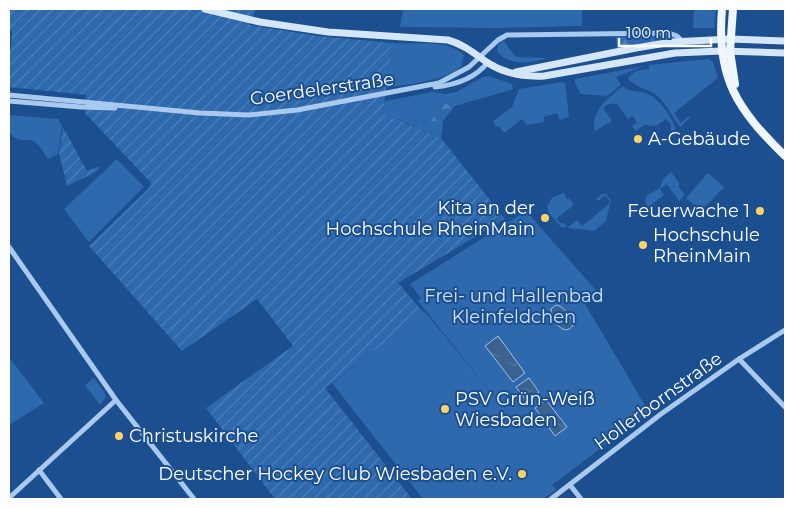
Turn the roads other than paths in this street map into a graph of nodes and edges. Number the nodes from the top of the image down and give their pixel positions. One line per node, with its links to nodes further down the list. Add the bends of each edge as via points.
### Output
1 (205, 9): 10 (main road, via 260,22 328,32 448,40)
2 (722, 9): 4 (main road)
3 (733, 9): 5 (main road)
4 (720, 39): 5 (main road); 7 (main road); 8 (main road)
5 (730, 39): 6 (main road); 8 (main road)
6 (785, 41)
7 (683, 42): 10 (street, Goerdelerstraße, via 669,33 506,36); 12 (main road, via 636,48 526,71)
8 (725, 50): 9 (main road); 12 (main road, via 660,55 544,76); 17 (main road, via 727,75 739,101 758,129)
9 (785, 52)
10 (481, 57): 11 (main road); 13 (street, Goerdelerstraße, via 457,75)
11 (488, 62): 12 (main road); 13 (street, Goerdelerstraße, via 461,82)
12 (504, 71)
13 (425, 87): 16 (street, Goerdelerstraße, via 297,110 249,115)
14 (9, 95): 16 (street, Goerdelerstraße)
15 (9, 101): 16 (street, Goerdelerstraße)
16 (133, 108)
17 (785, 156)
18 (9, 247): 21 (street)
19 (785, 330): 20 (street, Hollerbornstraße)
20 (739, 359): 22 (street); 24 (street, Hollerbornstraße, via 661,414)
21 (116, 400): 23 (street); 27 (street)
22 (785, 407)
23 (39, 470): 25 (street); 26 (street)
24 (570, 486): 28 (street, Hollerbornstraße); 29 (street)
25 (9, 498)
26 (61, 499)
27 (194, 499)
28 (551, 499)
29 (581, 499)

